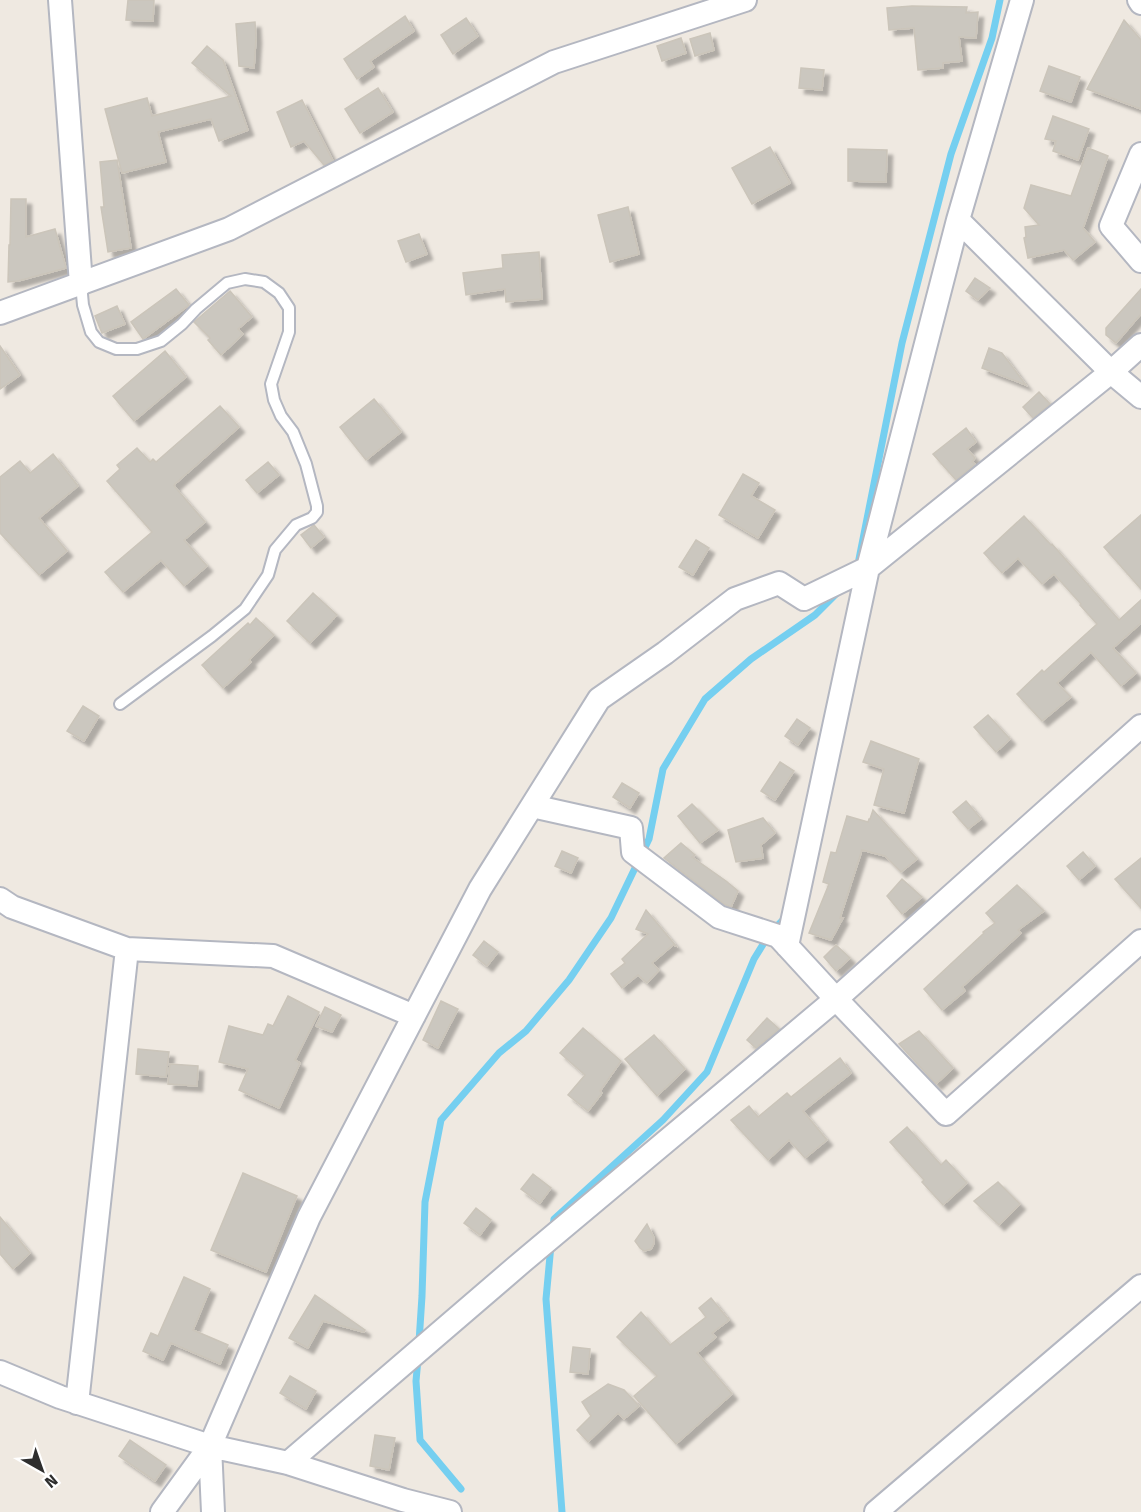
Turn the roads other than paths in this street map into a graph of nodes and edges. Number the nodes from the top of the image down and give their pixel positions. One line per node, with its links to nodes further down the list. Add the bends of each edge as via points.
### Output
1 (60, 0): 7 (street)
2 (745, 0): 7 (street, via 554,62 229,229)
3 (1022, 0): 5 (street)
4 (1141, 154): 6 (street, via 1111,226)
5 (958, 220): 10 (street); 12 (street)
6 (1141, 261)
7 (81, 284): 8 (street); 13 (lane, via 90,332 99,342 116,349 137,349 161,341 227,283 245,279 264,282 279,293 289,308 289,332 272,384 274,400 306,464 317,506 312,518 296,525 275,550 268,575 245,609)
8 (0, 313)
9 (1141, 345): 10 (street)
10 (1111, 372): 11 (street); 12 (street)
11 (1141, 397)
12 (868, 568): 15 (street, via 804,599 779,583 735,598 599,699); 17 (street)
13 (120, 704)
14 (1141, 726): 20 (street)
15 (532, 806): 17 (street, via 631,828 633,852 719,917 778,936); 21 (street, via 480,889)
16 (0, 899): 18 (street)
17 (787, 946): 20 (street)
18 (127, 950): 21 (street, via 273,956); 24 (street)
19 (1138, 950): 20 (street, via 946,1114)
20 (836, 999): 26 (street)
21 (414, 1016): 25 (street, via 309,1217)
22 (1141, 1286): 31 (street)
23 (0, 1372): 24 (street)
24 (78, 1403): 25 (street)
25 (210, 1446): 26 (street); 28 (street); 29 (street)
26 (288, 1463): 27 (street)
27 (395, 1505): 30 (street)
28 (162, 1512)
29 (213, 1512)
30 (450, 1512)
31 (876, 1512)

